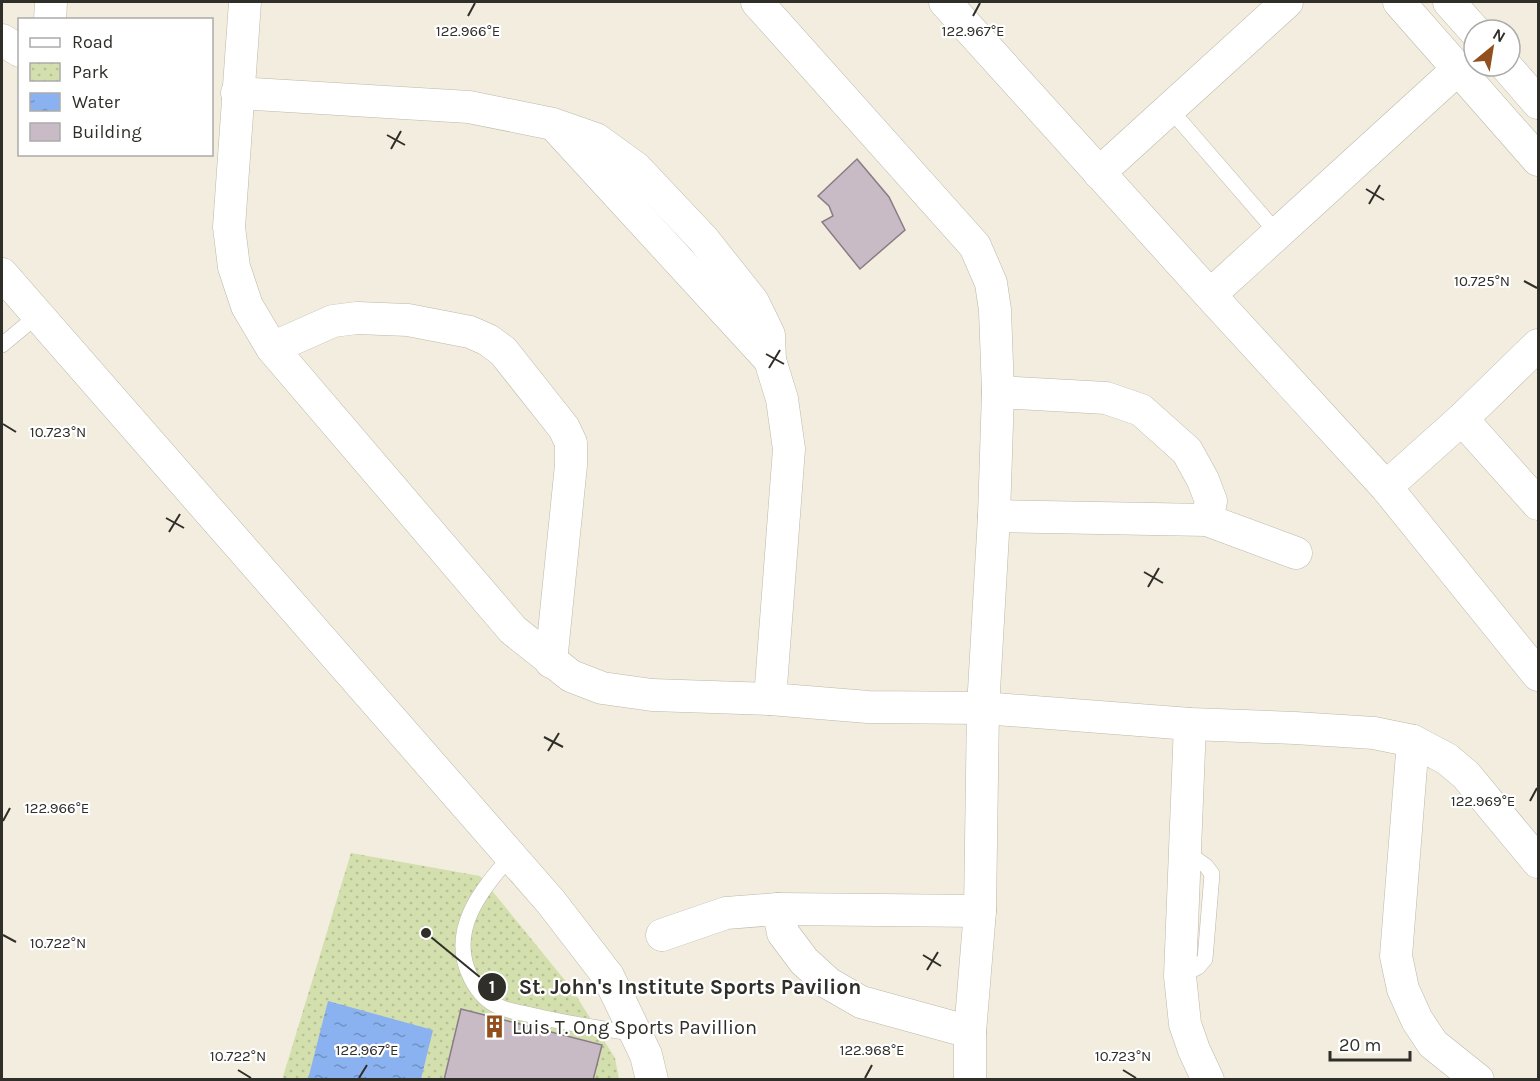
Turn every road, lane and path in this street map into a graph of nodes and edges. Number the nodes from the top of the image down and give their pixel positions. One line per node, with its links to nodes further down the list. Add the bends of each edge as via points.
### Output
1 (51, 2): 8 (street)
2 (245, 2): 14 (street)
3 (757, 2): 26 (street, via 975,246 991,283)
4 (945, 2): 18 (street)
5 (1287, 2): 16 (street)
6 (1399, 2): 12 (street)
7 (1449, 2): 9 (street)
8 (50, 18)
9 (1463, 18)
10 (2, 40): 11 (street)
11 (18, 50)
12 (1458, 69): 17 (street); 19 (street)
13 (1517, 78): 15 (street)
14 (237, 93): 25 (street, via 229,226 234,267 247,306); 35 (street, via 469,107 553,124 770,360 782,399 789,449)
15 (1539, 103)
16 (1170, 109): 18 (street); 19 (lane)
17 (1539, 160)
18 (1099, 173): 21 (street)
19 (1278, 234): 21 (street)
20 (2, 274): 22 (street)
21 (1210, 296): 28 (street)
22 (38, 315): 23 (lane); 39 (street)
23 (2, 345)
24 (1539, 345): 27 (street)
25 (272, 348): 33 (street, via 513,630); 33 (street, via 333,321 357,318 408,320 470,332 503,351 564,428 571,443)
26 (998, 392): 30 (street); 31 (street, via 1107,398 1142,410 1187,451 1211,501)
27 (1462, 419): 28 (street); 29 (street)
28 (1386, 487): 34 (street)
29 (1539, 504)
30 (994, 516): 31 (street); 36 (street)
31 (1207, 520): 32 (street)
32 (1296, 553)
33 (551, 662): 35 (street, via 571,676 602,688 652,695)
34 (1539, 675)
35 (770, 699): 36 (street, via 868,707)
36 (983, 708): 37 (street); 42 (street)
37 (1190, 724): 38 (street, via 1363,732); 48 (street, via 1180,976 1185,1024)
38 (1413, 741): 40 (street, via 1466,775); 49 (street, via 1396,956 1403,989 1417,1020 1433,1044)
39 (511, 856): 45 (street, via 608,976); 45 (lane, via 473,906 464,933 464,964 477,991 498,1007)
40 (1539, 862)
41 (778, 909): 42 (street); 43 (street, via 726,913); 44 (street, via 783,933 804,961 828,983 861,1002)
42 (980, 911): 44 (street)
43 (662, 935)
44 (970, 1032): 47 (street)
45 (636, 1035): 46 (street)
46 (652, 1080)
47 (970, 1080)
48 (1208, 1080)
49 (1478, 1080)

